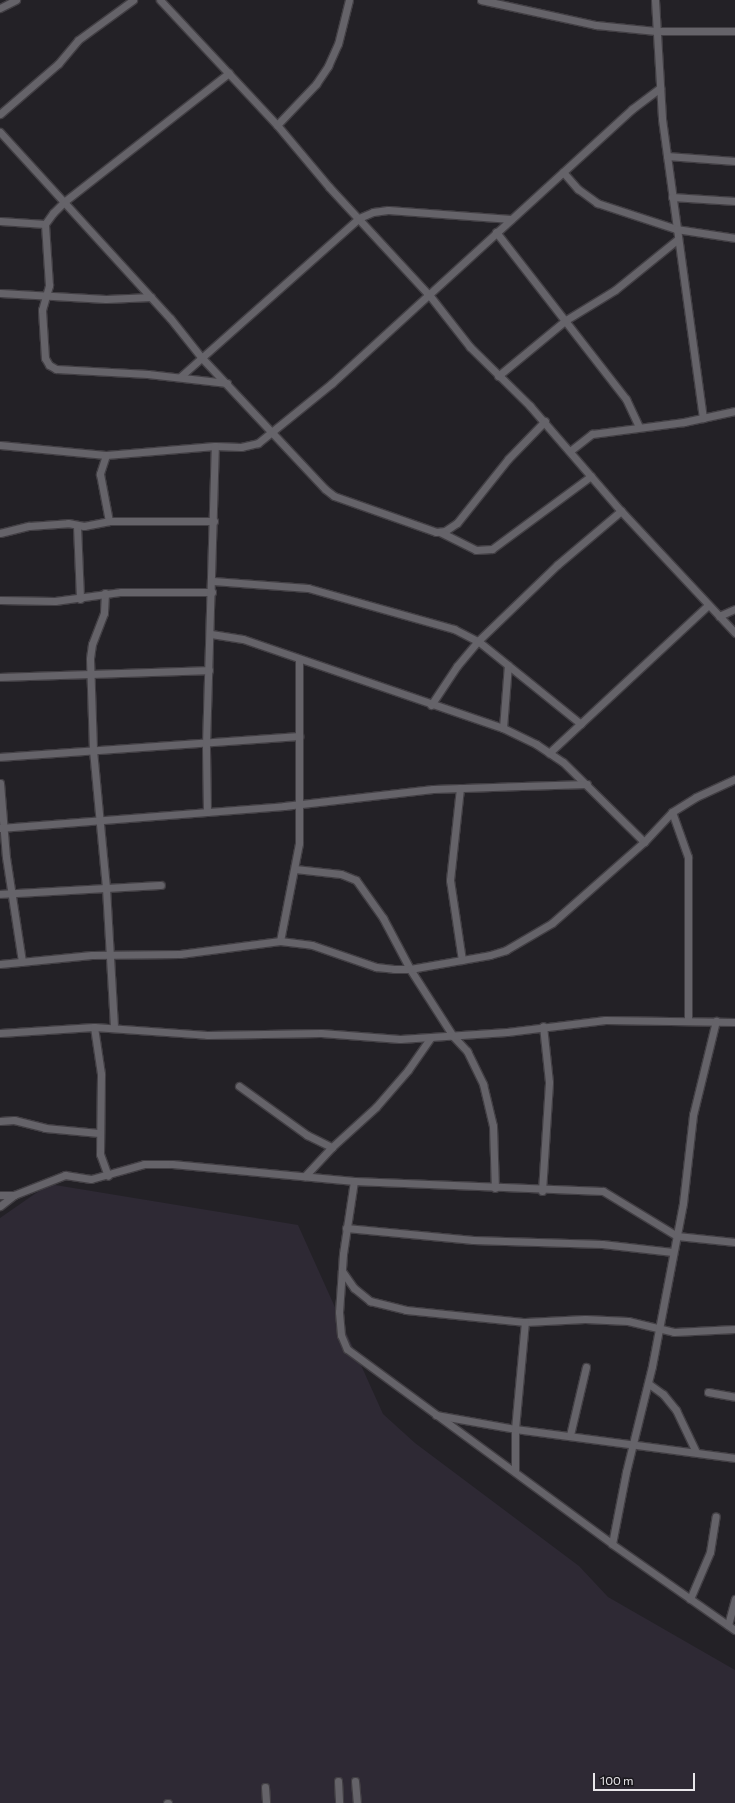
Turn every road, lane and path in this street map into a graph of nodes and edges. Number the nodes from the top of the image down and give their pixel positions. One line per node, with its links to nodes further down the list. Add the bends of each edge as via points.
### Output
1 (16, 0): 7 (street)
2 (133, 0): 12 (street, via 78,40 58,64)
3 (160, 0): 10 (street)
4 (349, 0): 13 (street, via 338,44 328,66 316,84)
5 (481, 0): 8 (street, via 596,25)
6 (655, 0): 8 (street)
7 (0, 8)
8 (656, 31): 9 (street); 11 (street)
9 (735, 31)
10 (229, 73): 13 (street); 19 (street)
11 (660, 88): 15 (street); 17 (street, via 632,109)
12 (0, 114)
13 (277, 125): 21 (street, via 329,187)
14 (0, 132): 19 (street)
15 (667, 156): 16 (street); 18 (street)
16 (735, 161)
17 (563, 172): 22 (street); 25 (street, via 587,197)
18 (672, 198): 20 (street); 25 (street)
19 (64, 201): 24 (street); 32 (street)
20 (735, 201)
21 (359, 218): 22 (street, via 373,212 388,210); 31 (street); 34 (street)
22 (511, 219): 26 (street)
23 (0, 221): 24 (street)
24 (45, 224): 30 (street, via 49,276)
25 (676, 229): 27 (street); 28 (street)
26 (496, 232): 31 (street); 33 (street)
27 (735, 238)
28 (678, 239): 33 (street, via 615,290); 39 (street)
29 (0, 293): 30 (street)
30 (46, 296): 32 (street); 36 (street, via 42,310 45,358 49,365 56,369)
31 (430, 296): 35 (street, via 470,347); 42 (street)
32 (151, 297): 34 (street)
33 (566, 320): 35 (street); 41 (street, via 626,399)
34 (201, 357): 36 (street); 37 (street)
35 (498, 376): 40 (street)
36 (180, 377): 37 (street)
37 (227, 383): 42 (street)
38 (735, 411): 39 (street)
39 (703, 418): 41 (street)
40 (544, 421): 45 (street); 52 (street, via 508,459 457,523)
41 (640, 427): 45 (street, via 592,434)
42 (273, 433): 44 (street, via 249,446); 52 (street, via 334,496)
43 (0, 444): 46 (street)
44 (215, 446): 46 (street); 50 (street)
45 (570, 451): 47 (street)
46 (106, 455): 49 (street, via 100,474)
47 (591, 476): 48 (street); 52 (street, via 492,549 476,550)
48 (621, 511): 59 (street); 64 (street, via 557,565)
49 (109, 521): 50 (street); 51 (street)
50 (214, 521): 54 (street)
51 (77, 526): 53 (street, via 68,523 29,526); 57 (street)
52 (440, 532)
53 (0, 533)
54 (213, 582): 55 (street); 64 (street, via 308,588 454,629)
55 (212, 592): 56 (street); 63 (street)
56 (105, 593): 57 (street); 68 (street, via 102,623 92,644)
57 (80, 599): 58 (street, via 55,602)
58 (0, 600)
59 (708, 605): 61 (street); 71 (street)
60 (735, 609): 61 (street)
61 (719, 616): 62 (street)
62 (735, 633)
63 (211, 634): 65 (street, via 244,638); 67 (street)
64 (478, 642): 66 (street); 70 (street, via 457,666)
65 (299, 659): 70 (street); 73 (street)
66 (508, 665): 71 (street); 72 (street)
67 (209, 670): 68 (street); 74 (street)
68 (91, 674): 69 (street); 75 (street)
69 (0, 677)
70 (431, 705): 72 (street)
71 (581, 724): 76 (street)
72 (504, 728): 76 (street)
73 (299, 736): 74 (street); 82 (street)
74 (206, 744): 75 (street); 83 (street)
75 (94, 750): 77 (street); 85 (street)
76 (549, 753): 80 (street)
77 (0, 756)
78 (735, 779): 84 (street, via 696,797)
79 (0, 783): 86 (street)
80 (586, 784): 81 (street); 87 (street)
81 (460, 788): 82 (street); 95 (street, via 450,880)
82 (298, 804): 83 (street); 88 (street, via 299,843)
83 (207, 812): 85 (street)
84 (672, 812): 87 (street); 99 (street, via 688,857)
85 (98, 820): 86 (street); 90 (street)
86 (2, 828): 91 (street)
87 (644, 842): 95 (street, via 552,923 506,950)
88 (295, 869): 93 (street); 98 (street, via 341,874 356,880 383,918)
89 (161, 885): 90 (street)
90 (106, 888): 91 (street); 94 (street)
91 (12, 893): 92 (street); 96 (street)
92 (0, 894)
93 (280, 941): 94 (street, via 180,954); 98 (street, via 312,945 376,967)
94 (110, 954): 96 (street); 104 (street)
95 (462, 960): 98 (street)
96 (22, 962): 97 (street)
97 (0, 964)
98 (410, 969): 106 (street)
99 (688, 1021): 100 (street); 102 (street, via 605,1020)
100 (716, 1021): 101 (street); 121 (street, via 693,1115)
101 (735, 1022)
102 (543, 1026): 106 (street); 116 (street, via 549,1082)
103 (94, 1027): 104 (street); 105 (street); 110 (street, via 101,1074)
104 (114, 1028): 107 (street, via 207,1035 310,1032 400,1039)
105 (0, 1033)
106 (453, 1036): 107 (street); 115 (street, via 467,1051 483,1084 493,1126)
107 (431, 1037): 111 (street, via 421,1055 386,1095)
108 (239, 1086): 111 (street, via 307,1135)
109 (0, 1121): 110 (street, via 14,1120 45,1128)
110 (98, 1134): 112 (street, via 100,1154)
111 (332, 1147): 113 (street)
112 (108, 1176): 113 (street, via 151,1164); 118 (street, via 91,1179 65,1175)
113 (305, 1176): 114 (street)
114 (354, 1182): 115 (street); 120 (street)
115 (495, 1188): 116 (street)
116 (542, 1191): 121 (street, via 603,1191)
117 (0, 1195): 118 (street)
118 (14, 1195): 119 (street)
119 (0, 1206)
120 (346, 1228): 123 (street, via 473,1240 587,1243); 124 (street)
121 (677, 1236): 122 (street); 123 (street)
122 (735, 1242)
123 (673, 1252): 126 (street)
124 (342, 1271): 125 (street, via 354,1288 370,1301 406,1310); 132 (street, via 339,1312 341,1334 347,1349)
125 (525, 1322): 126 (street, via 585,1319 628,1321); 133 (street)
126 (658, 1327): 127 (street, via 674,1332 693,1333); 129 (street)
127 (735, 1329)
128 (586, 1367): 134 (street)
129 (649, 1384): 135 (street); 136 (street, via 664,1394 676,1410)
130 (708, 1392): 131 (street)
131 (735, 1397)
132 (434, 1414): 133 (street); 138 (street)
133 (516, 1430): 134 (street); 138 (street)
134 (570, 1435): 135 (street)
135 (633, 1445): 136 (street); 140 (street)
136 (696, 1452): 137 (street)
137 (735, 1458)
138 (516, 1471): 140 (street)
139 (716, 1516): 141 (street, via 710,1552)
140 (612, 1544): 141 (street)
141 (690, 1599): 143 (street)
142 (735, 1599): 143 (street)
143 (728, 1625): 144 (street)
144 (735, 1630)
145 (338, 1781): 149 (street)
146 (355, 1781): 150 (street)
147 (265, 1787): 148 (street)
148 (266, 1803)
149 (339, 1803)
150 (357, 1803)

